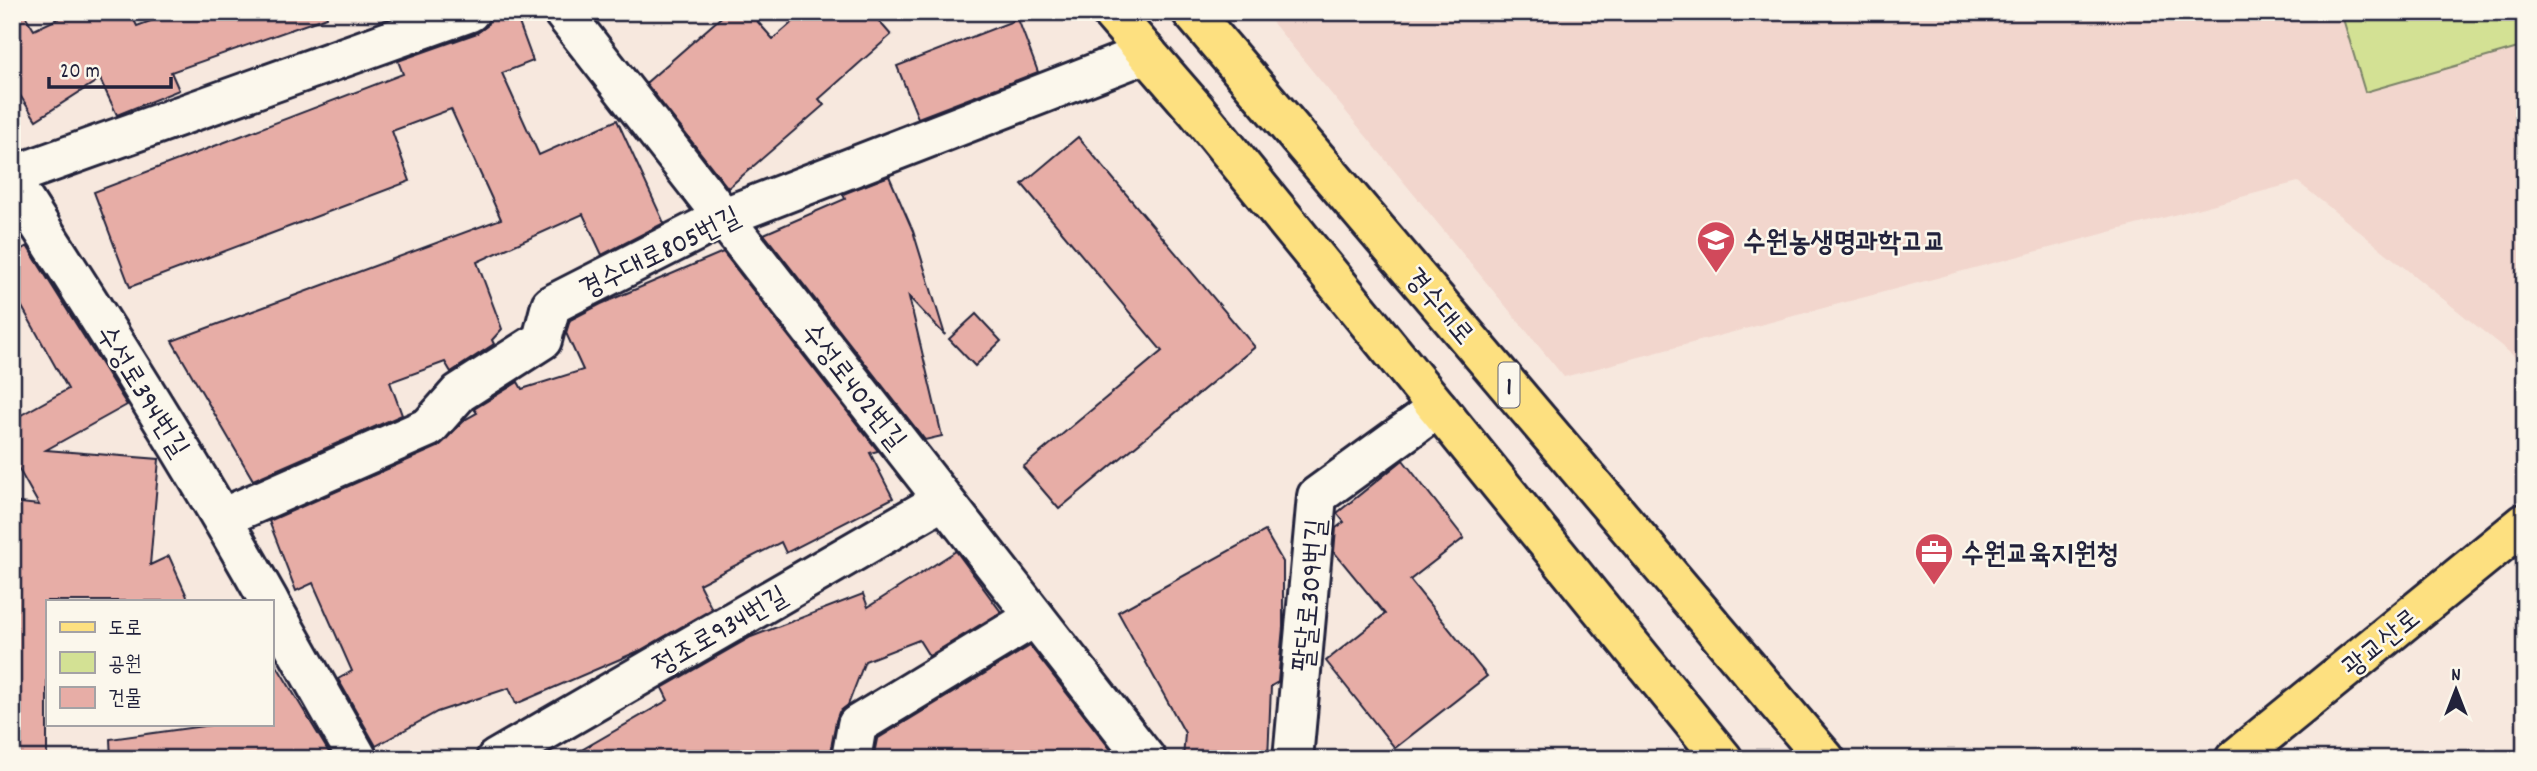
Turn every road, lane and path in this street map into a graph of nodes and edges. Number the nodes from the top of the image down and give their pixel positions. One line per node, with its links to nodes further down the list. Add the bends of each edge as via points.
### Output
1 (470, 12): 6 (street)
2 (563, 12): 8 (street, 수성로402번길)
3 (1111, 12): 5 (main road)
4 (1192, 12): 22 (main road, 경수대로 / 1)
5 (1147, 53): 8 (street, 경수대로805번길); 9 (main road)
6 (12, 176)
7 (12, 182): 11 (street, 수성로394번길)
8 (724, 217): 10 (street, 수성로402번길); 11 (street, 경수대로805번길, via 551,305 542,340 459,393 429,426)
9 (1438, 408): 20 (street, 팔달로309번길, via 1317,496); 21 (main road)
10 (943, 500): 15 (street, 수성로402번길); 17 (street, 정조로934번길)
11 (222, 518): 13 (street, 수성로394번길)
12 (2525, 523): 23 (main road, 광교산로)
13 (268, 600)
14 (273, 608): 16 (street, 수성로394번길)
15 (1035, 617): 18 (street, via 858,725); 19 (street, 수성로402번길)
16 (358, 759)
17 (496, 759)
18 (851, 759)
19 (1146, 759)
20 (1293, 759)
21 (1723, 759)
22 (1825, 759)
23 (2235, 759)

